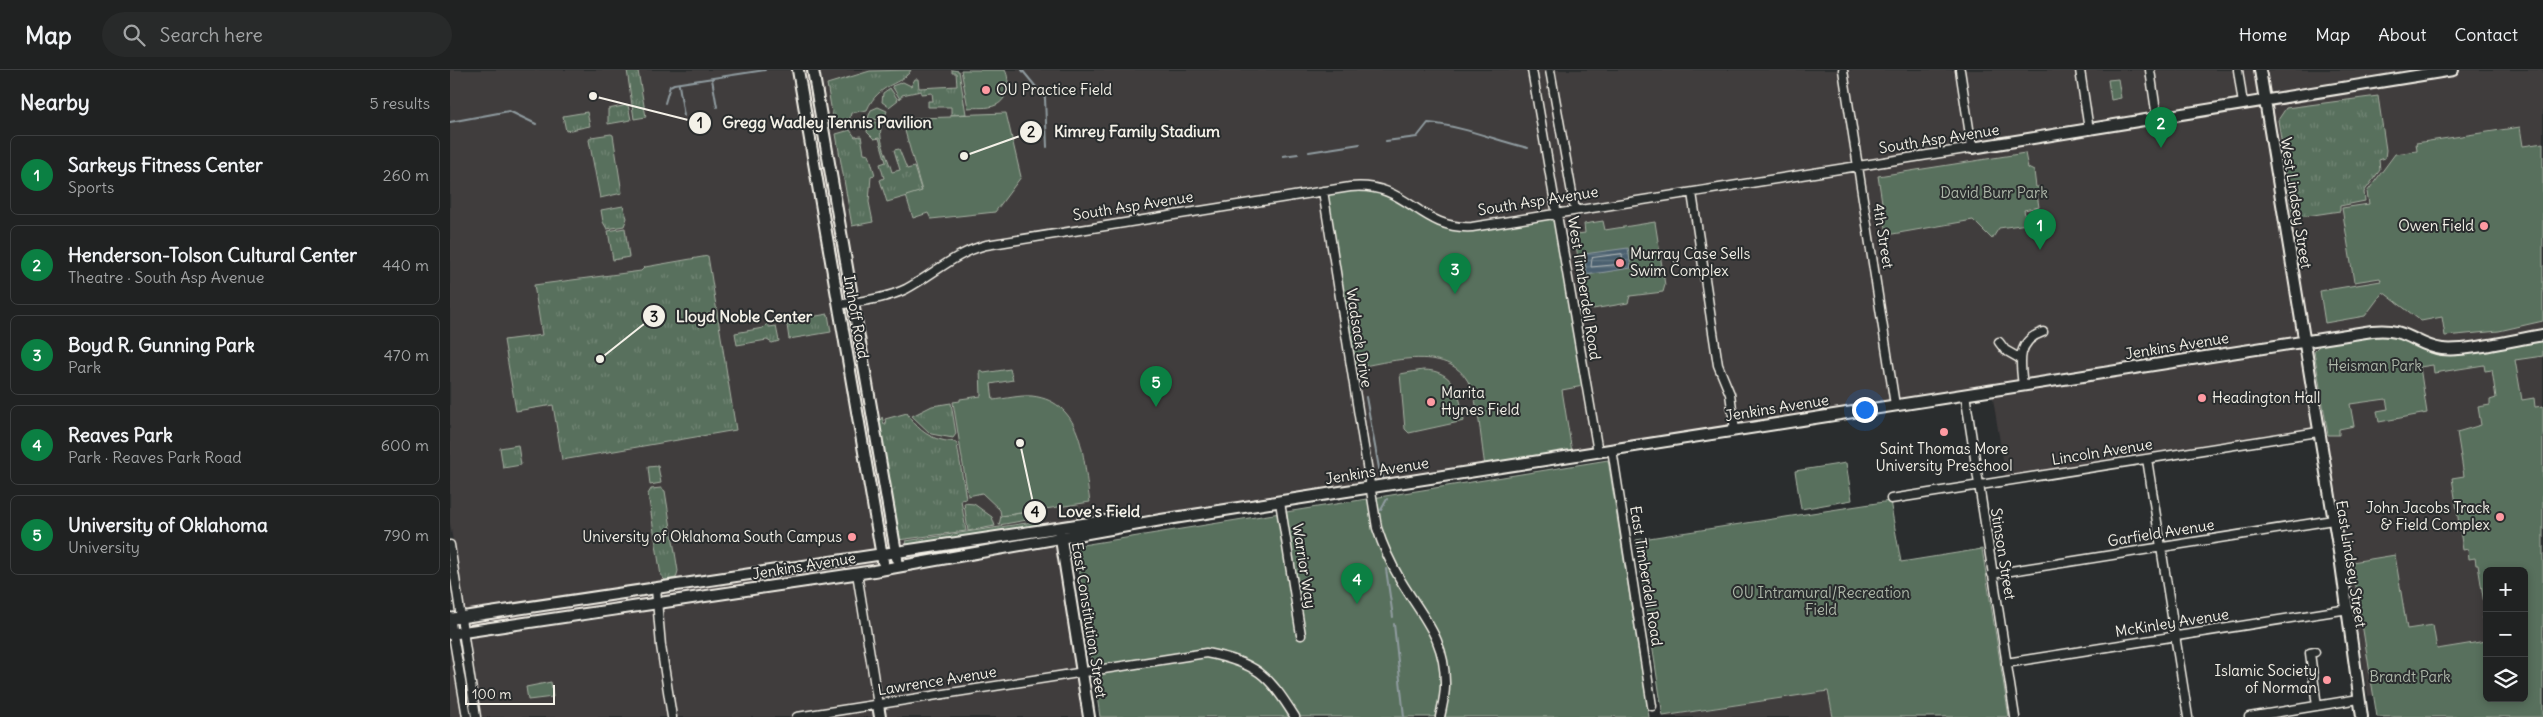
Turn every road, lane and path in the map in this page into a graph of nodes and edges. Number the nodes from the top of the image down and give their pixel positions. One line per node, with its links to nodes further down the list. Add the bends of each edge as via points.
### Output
1 (798, 70): 23 (street, Imhoff Road)
2 (813, 70): 22 (street, Imhoff Road)
3 (1532, 70): 21 (street, West Timberdell Road)
4 (1550, 70): 20 (street)
5 (1843, 70): 17 (street, 4th Street)
6 (1960, 70): 16 (street)
7 (2080, 70): 15 (street)
8 (2150, 70): 14 (street)
9 (2238, 70): 13 (street)
10 (2260, 70): 12 (street, West Lindsey Street)
11 (2453, 70): 12 (street, South Asp Avenue)
12 (2264, 100): 13 (street, South Asp Avenue); 27 (street, West Lindsey Street)
13 (2243, 104): 14 (street, South Asp Avenue)
14 (2157, 118): 15 (street, South Asp Avenue)
15 (2089, 130): 16 (street, South Asp Avenue)
16 (1972, 148): 17 (street, South Asp Avenue)
17 (1858, 167): 19 (street, South Asp Avenue); 31 (street, 4th Street)
18 (1323, 191): 21 (street, South Asp Avenue, via 1365,186 1383,188 1437,222 1462,228); 22 (street, South Asp Avenue, via 986,245 959,254 896,293); 38 (street, Wadsack Drive)
19 (1692, 193): 20 (street, South Asp Avenue); 32 (street, via 1718,364 1730,394)
20 (1575, 210): 21 (street, South Asp Avenue)
21 (1558, 214): 35 (street, West Timberdell Road)
22 (853, 302): 23 (street, South Asp Avenue); 45 (street, Imhoff Road)
23 (838, 304): 46 (street, Imhoff Road)
24 (2043, 332): 28 (street, via 2028,341)
25 (2543, 335): 27 (street, Jenkins Avenue, via 2450,349 2428,345 2405,332 2391,330)
26 (1999, 342): 28 (street)
27 (2302, 342): 29 (street, Jenkins Avenue); 33 (street, East Lindsey Street)
28 (2019, 358): 29 (street)
29 (2023, 385): 30 (street, Jenkins Avenue)
30 (1965, 394): 31 (street, Jenkins Avenue); 37 (street, Stinson Street)
31 (1895, 405): 32 (street, Jenkins Avenue)
32 (1735, 430): 34 (street, Jenkins Avenue)
33 (2318, 432): 36 (street, Lincoln Avenue); 41 (street, East Lindsey Street, via 2317,444)
34 (1612, 450): 35 (street, Jenkins Avenue); 69 (street, East Timberdell Road)
35 (1598, 452): 38 (street, Jenkins Avenue)
36 (2147, 459): 37 (street, Lincoln Avenue); 44 (street)
37 (1978, 485): 39 (street, Lincoln Avenue); 51 (street, Stinson Street)
38 (1369, 488): 40 (street, Jenkins Avenue); 78 (street, Wadsack Drive, via 1377,528 1390,561 1432,627 1438,644 1445,687)
39 (1891, 499)
40 (1280, 502): 42 (street, Jenkins Avenue, via 1161,520 1103,521); 62 (street, Warrior Way)
41 (2331, 521): 44 (street, Garfield Avenue); 57 (street, East Lindsey Street); 67 (street, East Lindsey Street)
42 (1060, 533): 45 (street, Jenkins Avenue); 47 (street, Jenkins Avenue); 66 (street, East Constitution Street)
43 (450, 545): 58 (street)
44 (2161, 547): 51 (street, Garfield Avenue); 63 (street)
45 (896, 552): 46 (street, Jenkins Avenue); 47 (street, Imhoff Road)
46 (882, 555): 48 (street, Imhoff Road); 49 (street, Jenkins Avenue)
47 (898, 567): 48 (street, Jenkins Avenue)
48 (884, 569): 50 (street, Jenkins Avenue)
49 (782, 571): 52 (street, Jenkins Avenue); 53 (street)
50 (856, 573): 53 (street, Jenkins Avenue); 68 (street)
51 (1992, 574): 65 (street, Stinson Street)
52 (732, 579): 54 (street, Jenkins Avenue); 55 (street)
53 (784, 585): 55 (street, Jenkins Avenue)
54 (656, 589): 56 (street); 58 (street, Jenkins Avenue)
55 (734, 593): 56 (street, Jenkins Avenue)
56 (658, 603): 60 (street, Jenkins Avenue); 73 (street)
57 (2342, 610): 63 (street, McKinley Avenue); 67 (street, East Lindsey Street)
58 (462, 617): 59 (street, Jenkins Avenue); 60 (street)
59 (450, 619): 61 (street)
60 (464, 632): 61 (street, Jenkins Avenue); 72 (street)
61 (451, 634): 71 (street)
62 (1301, 635)
63 (2175, 636): 65 (street, McKinley Avenue); 80 (street)
64 (2315, 652): 70 (street, via 2310,653 2310,663)
65 (2006, 663): 79 (street, Stinson Street)
66 (1081, 672): 68 (street, Lawrence Avenue); 76 (street, East Constitution Street); 77 (street, Lawrence Avenue, via 1192,654 1226,657 1247,664 1275,685)
67 (2359, 699): 70 (street); 82 (street, East Lindsey Street)
68 (878, 705): 74 (street, Lawrence Avenue); 75 (street)
69 (1652, 706)
70 (2317, 706): 81 (street)
71 (467, 717)
72 (476, 717)
73 (672, 717)
74 (797, 717)
75 (880, 717)
76 (1089, 717)
77 (1294, 717)
78 (1440, 717)
79 (2015, 717)
80 (2188, 717)
81 (2249, 717)
82 (2362, 717)

